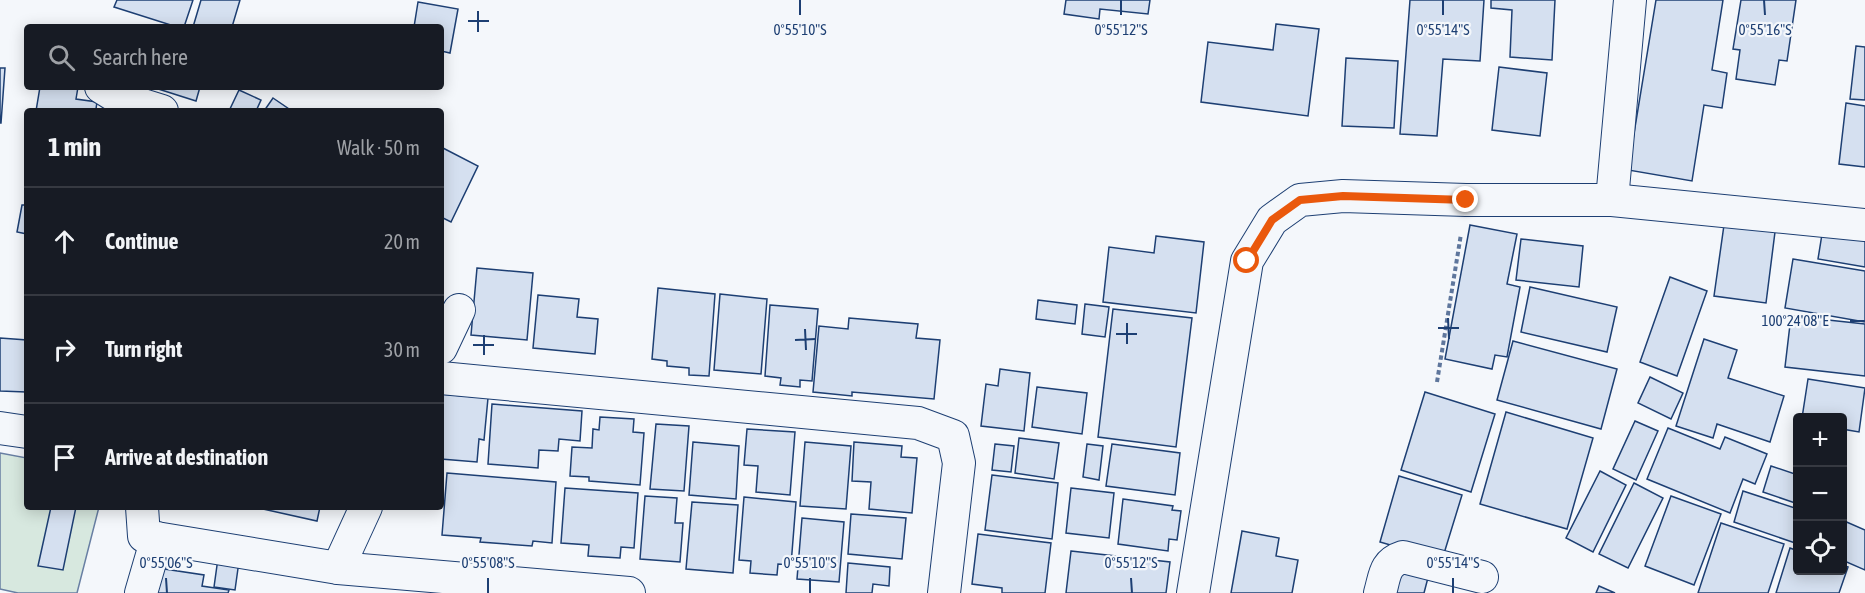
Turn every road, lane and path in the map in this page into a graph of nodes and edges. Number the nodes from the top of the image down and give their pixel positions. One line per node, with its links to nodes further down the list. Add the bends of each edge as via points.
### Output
1 (1630, 0): 5 (street)
2 (106, 90): 3 (street)
3 (152, 108)
4 (1466, 200): 5 (street); 10 (path); 21 (street, via 1343,196 1300,200 1272,220 1247,261)
5 (1612, 200): 6 (street)
6 (1865, 225)
7 (459, 310): 8 (street)
8 (444, 342)
9 (444, 378): 20 (street, via 918,423 953,436 959,463)
10 (1437, 382)
11 (0, 428): 12 (street)
12 (24, 432)
13 (142, 510): 15 (street, via 144,536)
14 (365, 510): 16 (street)
15 (157, 538): 16 (street); 18 (street)
16 (338, 568): 19 (street)
17 (1482, 577): 22 (street, via 1403,557 1393,560 1388,567)
18 (141, 593)
19 (629, 593)
20 (944, 593)
21 (1193, 593)
22 (1380, 593)

